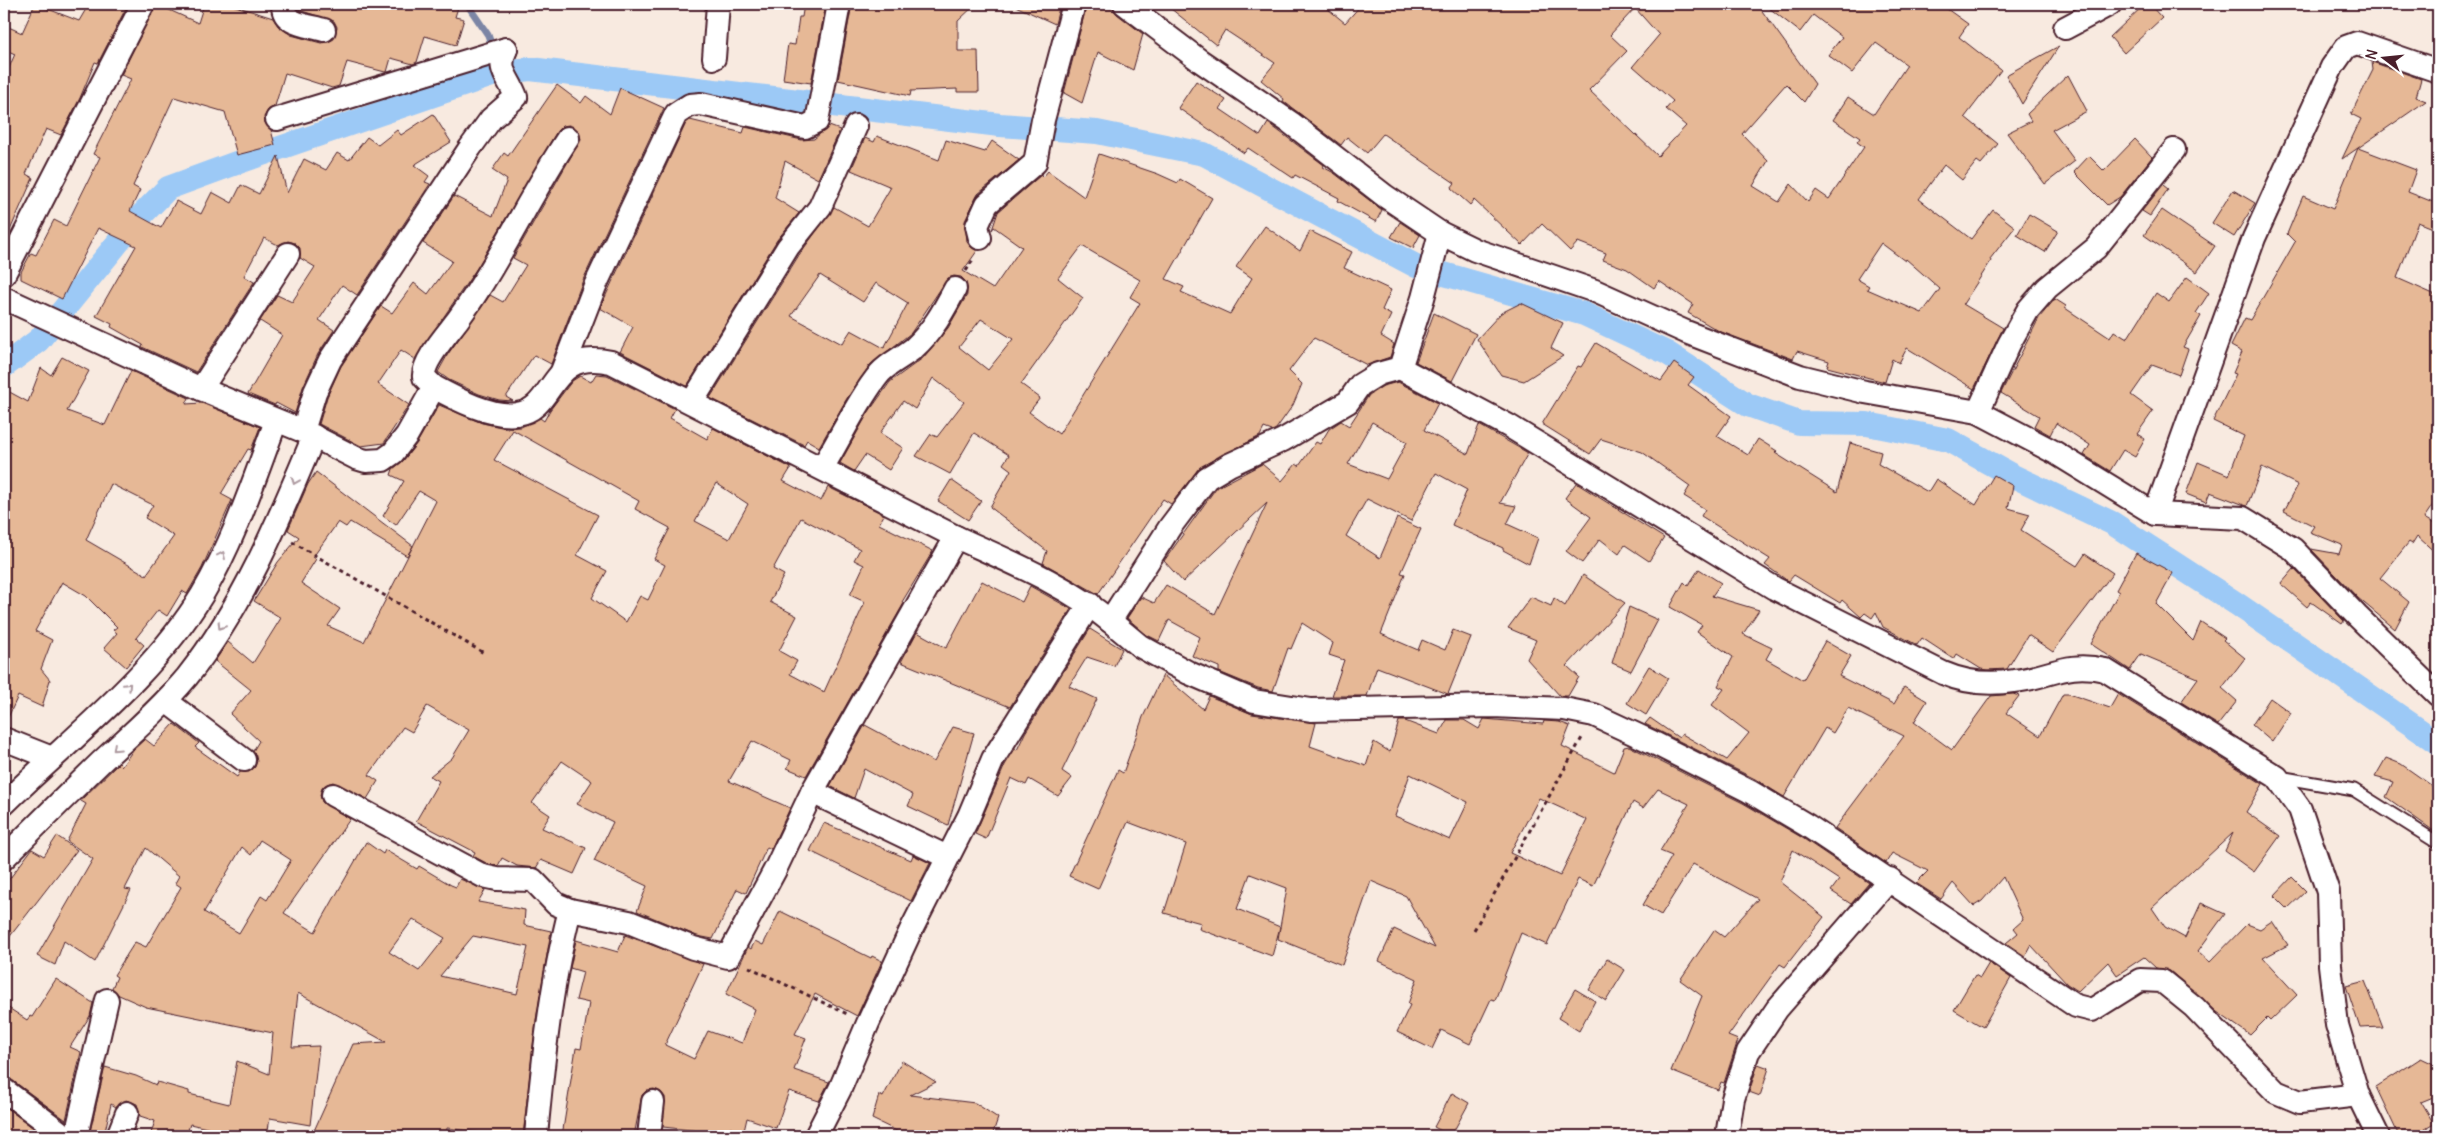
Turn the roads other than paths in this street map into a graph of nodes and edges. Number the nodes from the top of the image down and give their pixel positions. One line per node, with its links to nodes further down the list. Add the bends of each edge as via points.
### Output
1 (143, 4): 19 (street)
2 (283, 4): 9 (street, via 284,14 290,20)
3 (718, 4): 10 (street)
4 (839, 4): 23 (street, via 817,121 805,128 701,104 690,105 676,114 595,286)
5 (1074, 4): 17 (street, via 1035,163 987,204 977,226)
6 (1125, 4): 16 (street)
7 (2110, 4): 8 (street)
8 (2065, 28)
9 (324, 30)
10 (714, 58)
11 (2438, 71): 30 (street, via 2357,43 2346,47 2332,67 2254,238)
12 (277, 119): 28 (street, via 506,49 503,71 516,96 491,119 470,148 330,360)
13 (856, 126): 26 (street, via 820,208 788,247)
14 (568, 138): 24 (street, via 540,180 468,306 426,364 424,377)
15 (2174, 150): 27 (street, via 2096,248 2047,288 2028,310)
16 (1440, 234): 22 (street); 27 (street, via 1475,250 1595,291 1686,332 1800,376 1864,392)
17 (980, 238)
18 (288, 254): 25 (street)
19 (4, 274)
20 (955, 289): 29 (street, via 927,334 870,386)
21 (4, 298): 25 (street)
22 (1400, 368): 33 (street, via 1378,374 1360,385 1348,402 1283,440 1207,478 1170,527); 39 (street, via 1509,426 1774,588 1958,680 2016,682 2085,665 2105,670)
23 (560, 374): 24 (street, via 530,410 518,414 503,414 464,402); 26 (street, via 575,362 611,362)
24 (434, 387): 28 (street, via 401,444 383,460 371,462 356,458)
25 (201, 388): 28 (street)
26 (692, 402): 29 (street)
27 (1978, 412): 30 (street, via 2054,452)
28 (294, 428): 35 (street, one-way to 35, via 275,531 242,593 203,654); 37 (street, one-way to 28, via 109,706 170,640 201,596 241,516)
29 (822, 468): 31 (street)
30 (2155, 514): 34 (street, via 2243,518 2293,549)
31 (956, 537): 32 (street); 40 (street)
32 (1090, 604): 33 (street); 44 (street, via 993,759)
33 (1110, 621): 46 (street, via 1140,646 1189,673 1254,701 1311,710 1493,706 1564,709 1594,715 1749,791)
34 (2438, 694)
35 (166, 700): 38 (street); 45 (street, one-way to 45)
36 (4, 739): 37 (street)
37 (52, 758): 42 (street)
38 (244, 760)
39 (2277, 777): 43 (lane, via 2354,790); 50 (street, via 2300,809 2328,892 2336,1025)
40 (812, 792): 44 (street); 47 (street, via 728,957 693,948 629,922)
41 (333, 795): 47 (street, via 483,876 533,880 556,904)
42 (4, 804)
43 (2438, 843)
44 (947, 857): 58 (street)
45 (4, 858)
46 (1890, 880): 50 (street, via 2076,1006 2092,1010 2140,980 2162,981 2194,1007 2276,1092 2300,1102); 59 (street, via 1777,1009 1748,1052 1733,1100)
47 (570, 910): 56 (street, via 543,1066)
48 (107, 1000): 54 (street)
49 (4, 1090): 53 (street)
50 (2358, 1095): 60 (street)
51 (653, 1102): 57 (street)
52 (127, 1113): 55 (street)
53 (65, 1136)
54 (76, 1136)
55 (118, 1136)
56 (536, 1136)
57 (649, 1136)
58 (816, 1136)
59 (1727, 1136)
60 (2378, 1136)

